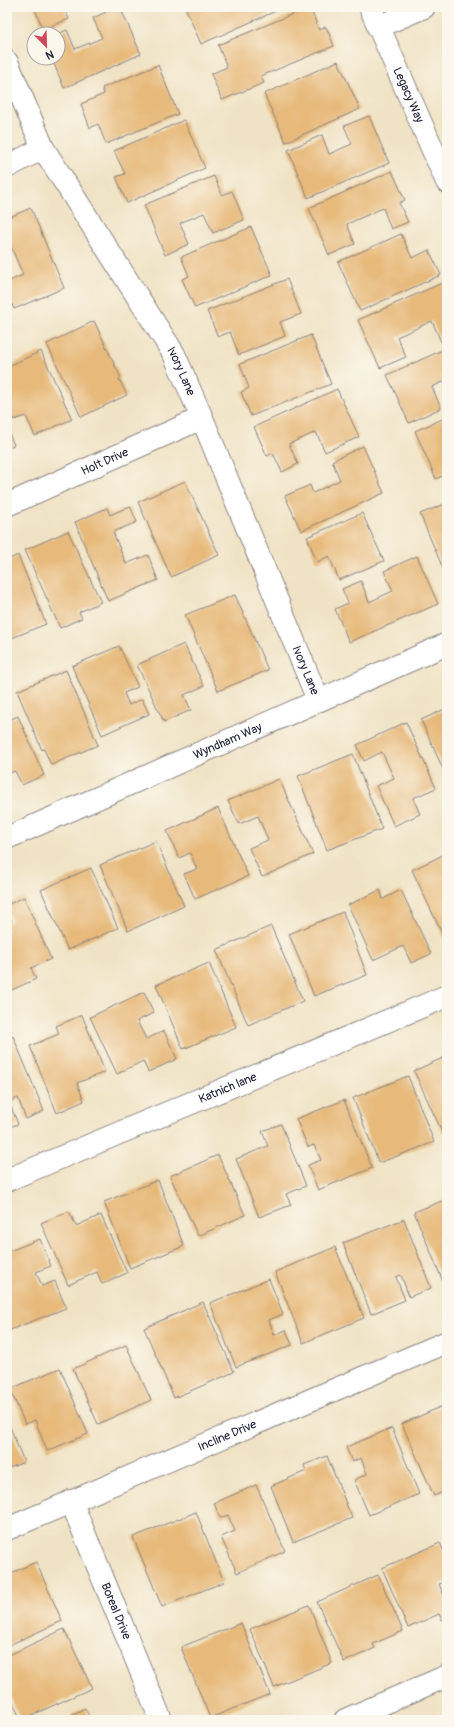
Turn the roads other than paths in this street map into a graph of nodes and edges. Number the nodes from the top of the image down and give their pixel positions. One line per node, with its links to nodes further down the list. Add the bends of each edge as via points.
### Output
1 (370, 7): 3 (street, Legacy Way)
2 (424, 7): 3 (street)
3 (378, 27): 7 (street, Legacy Way)
4 (7, 62): 5 (street, Ivory Lane)
5 (43, 148): 6 (street); 8 (street, Ivory Lane, via 174,354)
6 (7, 167)
7 (447, 182)
8 (202, 418): 9 (street, Holt Drive); 11 (street, Ivory Lane)
9 (7, 505)
10 (447, 644): 11 (street, Wyndham Way)
11 (318, 700): 12 (street, Wyndham Way)
12 (7, 838)
13 (447, 996): 14 (street, Katnich lane)
14 (7, 1180)
15 (447, 1342): 16 (street, Incline Drive)
16 (71, 1501): 17 (street, Incline Drive); 19 (street, Boreal Drive)
17 (7, 1529)
18 (447, 1676): 20 (street)
19 (161, 1720)
20 (344, 1720)

